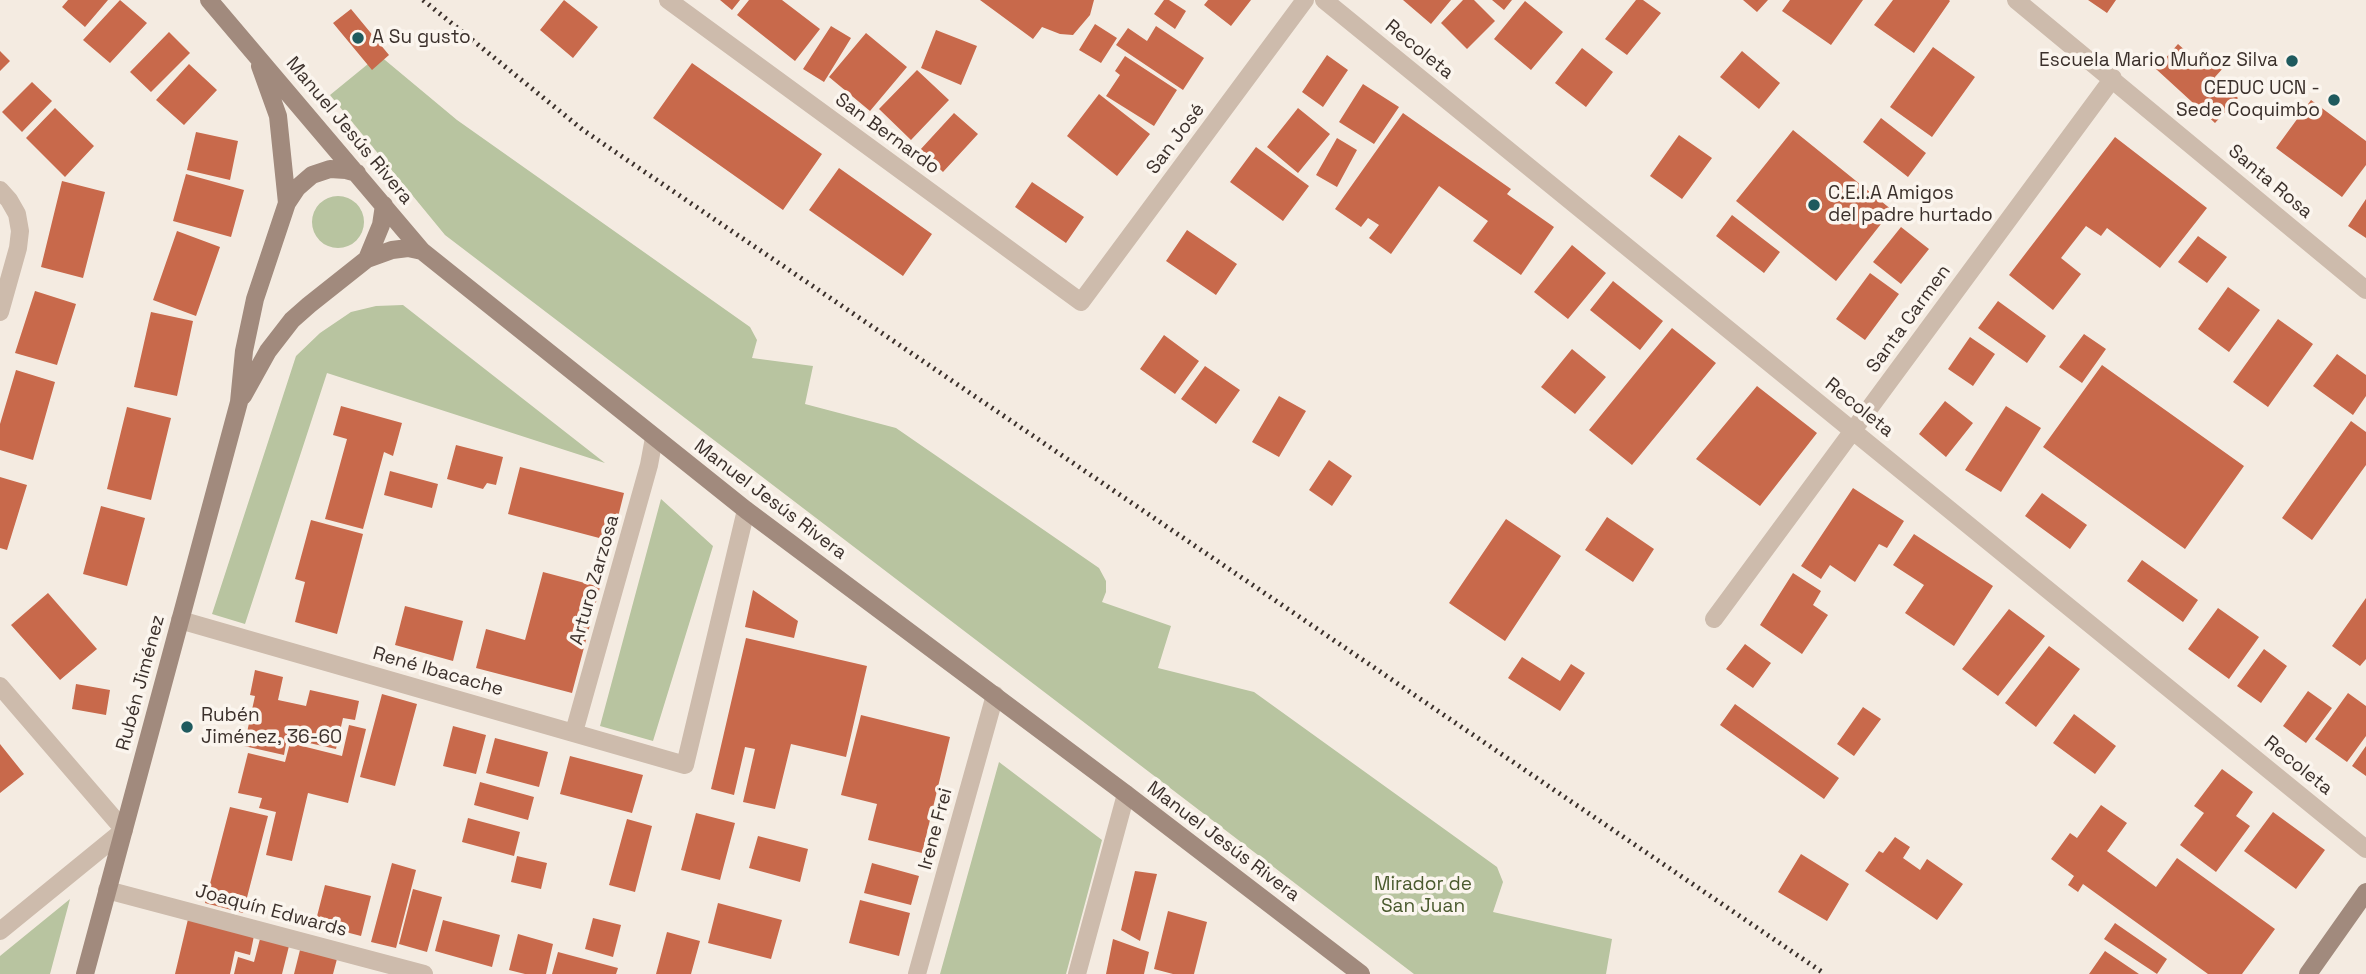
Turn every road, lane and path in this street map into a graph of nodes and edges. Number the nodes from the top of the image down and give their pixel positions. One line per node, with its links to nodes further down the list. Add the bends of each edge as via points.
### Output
1 (209, 0): 6 (main road, Manuel Jesús Rivera)
2 (668, 0): 15 (street, San Bernardo)
3 (1306, 0): 15 (street, San José)
4 (1324, 0): 18 (street, Recoleta)
5 (2016, 0): 7 (street, Santa Rosa)
6 (255, 52): 8 (main road, Manuel Jesús Rivera); 10 (main road, Rubén Jiménez, via 278,116)
7 (2113, 78): 14 (street, Santa Rosa); 18 (street, Santa Carmen)
8 (357, 173): 10 (main road, via 330,169 312,176); 11 (main road, Manuel Jesús Rivera)
9 (0, 190): 16 (street, via 17,214 20,231)
10 (287, 203): 17 (main road, Rubén Jiménez, via 255,299)
11 (384, 205): 12 (main road, Manuel Jesús Rivera); 13 (main road)
12 (422, 251): 13 (main road, Rubén Jiménez, via 392,250); 19 (main road, Manuel Jesús Rivera)
13 (367, 259): 17 (main road, Rubén Jiménez, via 292,320)
14 (2366, 290)
15 (1081, 302)
16 (0, 312)
17 (239, 402): 22 (main road, Rubén Jiménez)
18 (1853, 430): 21 (street, Santa Carmen); 28 (street, Recoleta)
19 (654, 438): 20 (main road, Manuel Jesús Rivera); 25 (street, Arturo Zarzosa)
20 (746, 510): 24 (main road, Manuel Jesús Rivera); 25 (street, René Ibacache, via 685,765)
21 (1714, 619)
22 (180, 620): 25 (street, René Ibacache); 27 (main road, Rubén Jiménez)
23 (0, 685): 27 (street)
24 (995, 695): 26 (main road, Manuel Jesús Rivera); 35 (street, Irene Frei)
25 (574, 732)
26 (1126, 794): 32 (main road, Manuel Jesús Rivera); 36 (street)
27 (124, 830): 29 (main road, Rubén Jiménez); 31 (street)
28 (2366, 849)
29 (107, 890): 33 (main road, Rubén Jiménez); 34 (street, Joaquín Edwards)
30 (2366, 892): 37 (main road)
31 (0, 931)
32 (1350, 970)
33 (85, 974)
34 (424, 974)
35 (917, 974)
36 (1077, 974)
37 (2308, 974)

